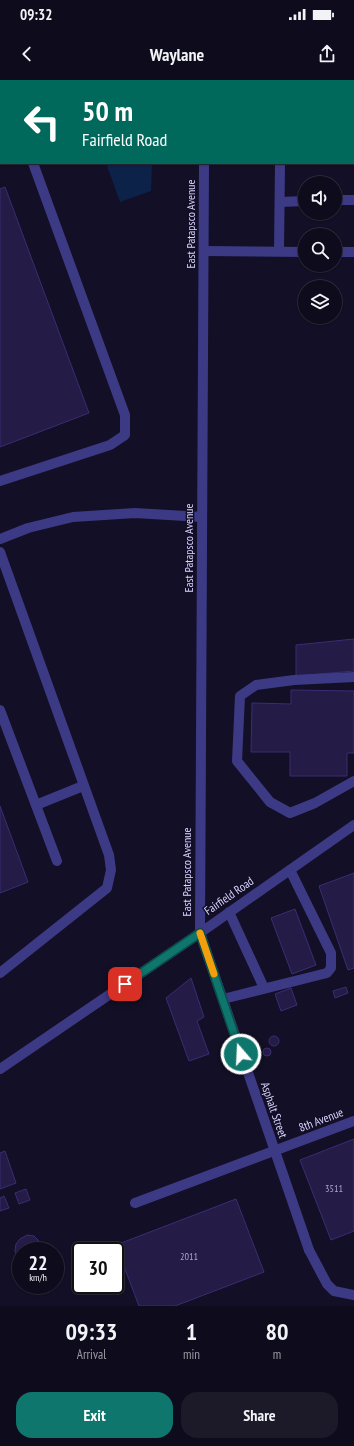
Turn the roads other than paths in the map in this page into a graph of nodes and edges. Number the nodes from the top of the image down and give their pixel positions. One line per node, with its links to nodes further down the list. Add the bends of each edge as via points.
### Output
1 (33, 164): 13 (street, via 125,415 124,435 110,445)
2 (204, 164): 8 (street, East Patapsco Avenue)
3 (280, 164): 7 (street)
4 (342, 200): 5 (street)
5 (354, 200)
6 (298, 201): 7 (street)
7 (280, 202): 9 (street)
8 (204, 251): 9 (street); 14 (street, East Patapsco Avenue)
9 (279, 251): 10 (street)
10 (298, 252)
11 (342, 252): 12 (street)
12 (354, 252)
13 (0, 481)
14 (202, 517): 15 (street, via 135,513 73,516 28,528); 26 (street, East Patapsco Avenue)
15 (0, 539)
16 (0, 552): 20 (street)
17 (354, 678): 19 (street, via 294,680 256,685 240,696 237,761 270,802 290,813 315,803)
18 (0, 710): 21 (street)
19 (354, 781)
20 (83, 786): 21 (street); 27 (street, via 109,855 111,870 107,888)
21 (36, 805): 23 (street)
22 (354, 825): 24 (street, Fairfield Road)
23 (57, 861)
24 (290, 870): 25 (street, Fairfield Road); 28 (street, via 331,953 331,968 327,972)
25 (229, 912): 26 (street, Fairfield Road); 28 (street)
26 (200, 933): 29 (street, Asphalt Street); 30 (street, Fairfield Road)
27 (0, 973)
28 (264, 988): 29 (street)
29 (222, 999): 32 (street, Asphalt Street)
30 (0, 1069)
31 (354, 1121): 32 (street, 8th Avenue)
32 (274, 1151): 33 (street, 8th Avenue); 34 (street, Asphalt Street, via 309,1250 327,1284 334,1290)
33 (135, 1203)
34 (354, 1295)

